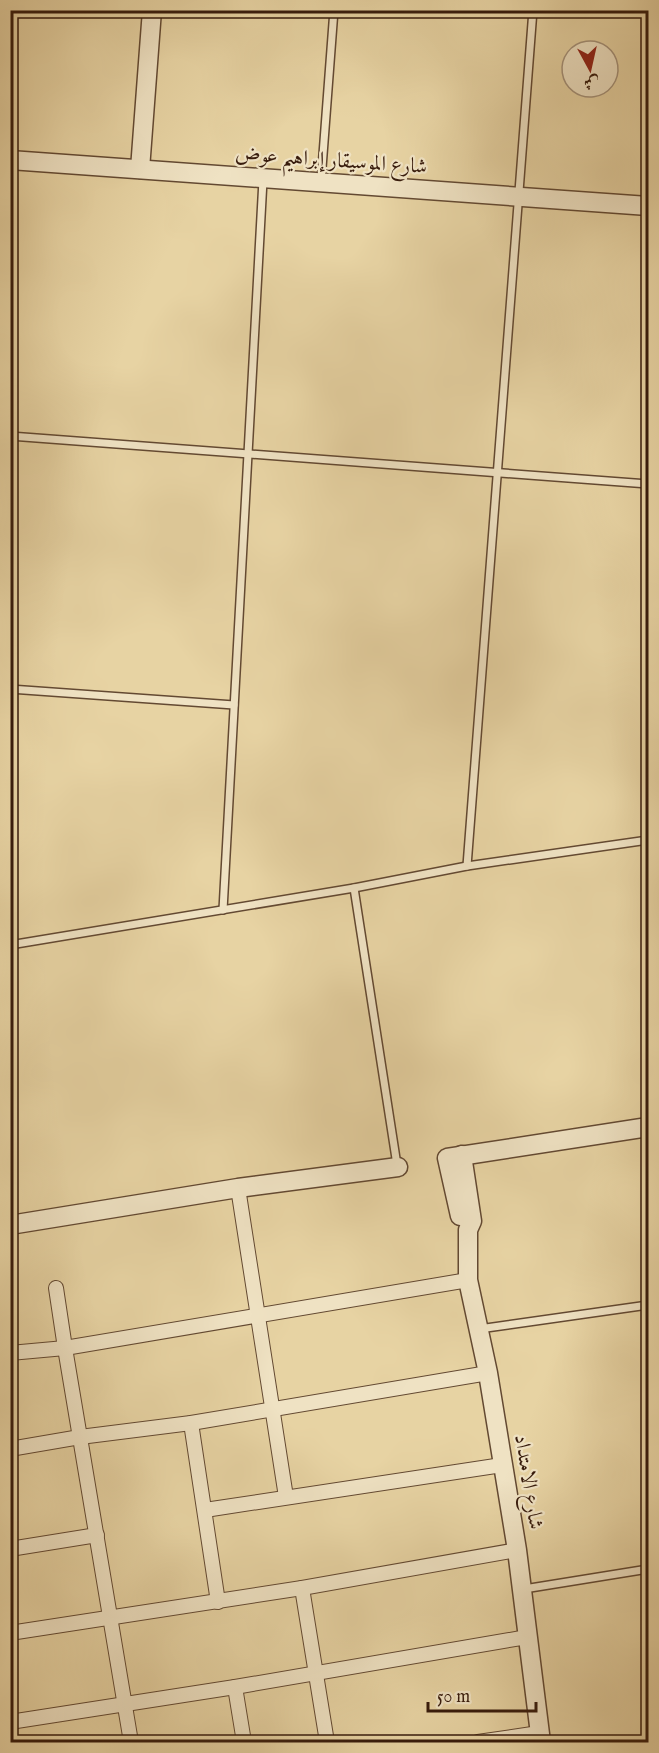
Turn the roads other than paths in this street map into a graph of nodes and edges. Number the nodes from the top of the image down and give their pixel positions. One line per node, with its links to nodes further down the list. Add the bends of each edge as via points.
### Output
1 (152, 10): 5 (street)
2 (334, 10): 7 (lane)
3 (533, 10): 8 (lane)
4 (10, 160): 5 (street, شارع الموسيقار إبراهيم عوض)
5 (140, 169): 6 (street, شارع الموسيقار إبراهيم عوض)
6 (263, 178): 7 (street, شارع الموسيقار إبراهيم عوض); 11 (lane)
7 (321, 183): 8 (street, شارع الموسيقار إبراهيم عوض)
8 (519, 197): 9 (street, شارع الموسيقار إبراهيم عوض); 12 (lane)
9 (648, 206)
10 (10, 436): 11 (lane)
11 (247, 453): 12 (lane); 15 (lane)
12 (497, 472): 13 (lane); 17 (lane)
13 (648, 484)
14 (10, 689): 15 (lane)
15 (234, 705): 19 (lane)
16 (648, 840): 17 (lane)
17 (467, 866): 18 (lane)
18 (354, 888): 19 (lane); 22 (lane)
19 (223, 910): 20 (lane)
20 (10, 945)
21 (648, 1127): 25 (street, شارع الامتداد, via 455,1157 461,1219 468,1230)
22 (398, 1167): 23 (street)
23 (238, 1188): 24 (street); 28 (street)
24 (10, 1225)
25 (468, 1280): 28 (street); 29 (street, شارع الامتداد)
26 (56, 1288): 30 (street)
27 (648, 1305): 29 (lane)
28 (259, 1316): 30 (street); 33 (street)
29 (478, 1329): 32 (street, شارع الامتداد)
30 (65, 1348): 31 (street); 35 (street)
31 (10, 1353)
32 (488, 1373): 33 (street); 37 (street, شارع الامتداد)
33 (273, 1408): 34 (street); 38 (street)
34 (190, 1423): 35 (street); 39 (street)
35 (80, 1437): 36 (street); 40 (street)
36 (10, 1449)
37 (502, 1465): 38 (street); 42 (street, شارع الامتداد)
38 (286, 1497): 39 (street)
39 (205, 1510): 46 (street)
40 (97, 1535): 41 (street); 47 (street)
41 (10, 1549)
42 (517, 1550): 44 (street); 45 (street, شارع الامتداد)
43 (648, 1569): 45 (lane)
44 (302, 1588): 46 (street); 50 (street)
45 (520, 1589): 49 (street, شارع الامتداد)
46 (218, 1602): 47 (street)
47 (111, 1618): 48 (street); 52 (street)
48 (10, 1633)
49 (527, 1636): 50 (street); 54 (street, شارع الامتداد)
50 (317, 1673): 51 (street); 57 (street)
51 (235, 1687): 52 (street); 56 (street)
52 (125, 1703): 53 (street); 55 (street)
53 (10, 1722)
54 (540, 1738): 58 (street)
55 (131, 1743)
56 (244, 1743)
57 (327, 1743)
58 (478, 1743)

